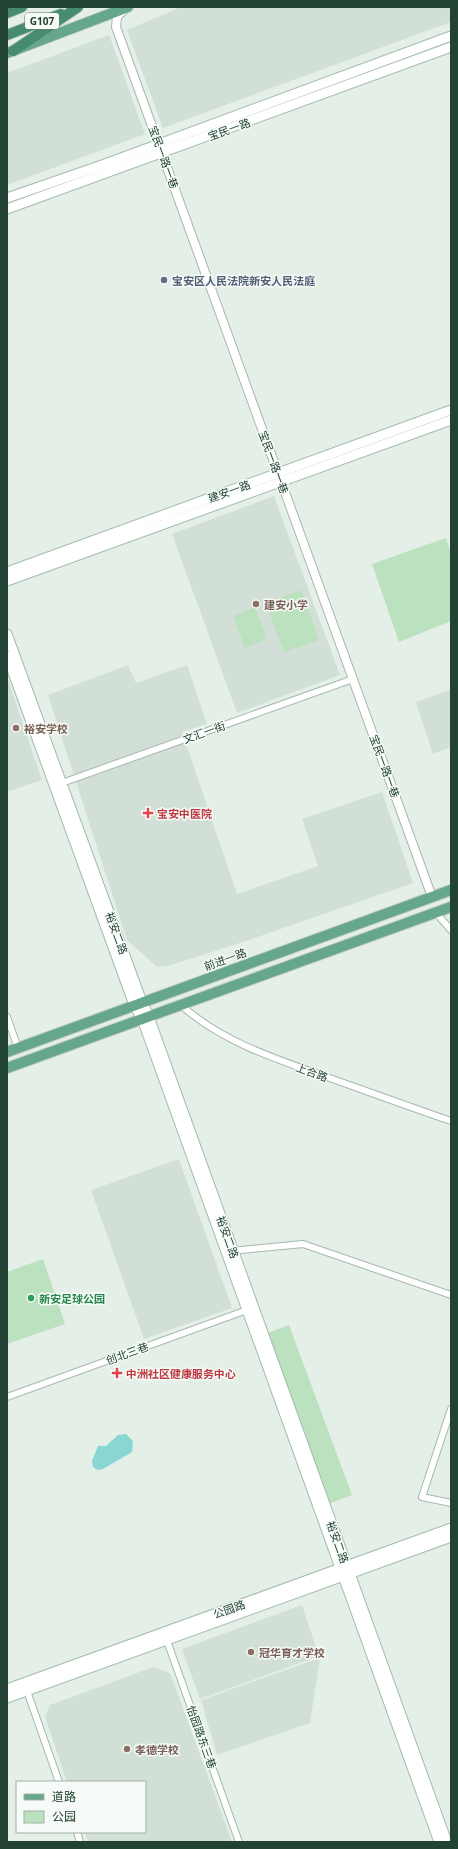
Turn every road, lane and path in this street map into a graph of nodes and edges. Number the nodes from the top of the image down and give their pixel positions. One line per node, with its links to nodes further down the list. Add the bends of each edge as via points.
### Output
1 (22, 7): 4 (highway, G107)
2 (78, 7): 7 (highway, G107); 10 (highway)
3 (128, 7): 5 (main road); 6 (street, via 119,13)
4 (7, 13)
5 (95, 20): 6 (street, via 109,20); 10 (main road)
6 (116, 27): 11 (street, 宝民一路一巷)
7 (7, 35)
8 (451, 36): 11 (main road, 宝民一路)
9 (451, 47): 12 (main road, 宝民一路)
10 (10, 52)
11 (159, 144): 12 (street, 宝民一路一巷); 13 (main road, 宝民一路)
12 (163, 153): 14 (main road, 宝民一路); 17 (street, 宝民一路一巷)
13 (7, 198)
14 (7, 209)
15 (451, 410): 17 (main road, 建安一路)
16 (451, 420): 17 (main road, 建安一路)
17 (280, 477): 18 (main road, 建安一路); 19 (main road, 建安一路); 22 (street, 宝民一路一巷)
18 (7, 572)
19 (7, 581)
20 (7, 634): 23 (main road, 裕安二路)
21 (7, 656): 23 (main road, 裕安二路)
22 (353, 679): 23 (street, 文汇一街); 25 (street, 宝民一路一巷)
23 (58, 784): 29 (main road, 裕安二路)
24 (451, 890): 25 (main road, 前进一路)
25 (432, 897): 29 (main road, 前进一路)
26 (451, 907): 27 (main road)
27 (436, 913): 28 (street); 30 (main road)
28 (451, 930)
29 (138, 1004): 32 (main road, 裕安二路); 33 (main road, 前进一路)
30 (181, 1005): 32 (main road); 38 (street, 上合路, via 198,1020 238,1043)
31 (7, 1017): 34 (street)
32 (145, 1018): 36 (main road); 39 (main road, 裕安二路)
33 (33, 1043): 34 (main road, 前进一路); 36 (main road, via 38,1043 42,1049 42,1054)
34 (18, 1048): 35 (main road, 前进一路)
35 (7, 1052)
36 (38, 1057): 37 (main road)
37 (7, 1068)
38 (451, 1121)
39 (229, 1251): 40 (street, via 302,1244); 41 (main road, 裕安二路); 47 (main road, 裕安二路)
40 (451, 1295)
41 (247, 1310): 42 (street, 创北三巷); 47 (main road, 裕安二路)
42 (7, 1397)
43 (451, 1409): 44 (street, via 422,1496)
44 (451, 1503)
45 (451, 1528): 47 (main road, 公园路)
46 (451, 1537): 47 (main road, 公园路)
47 (345, 1571): 48 (main road, 公园路); 54 (main road, 裕安二路); 55 (main road, 裕安二路)
48 (165, 1636): 49 (main road, 公园路); 53 (street, 怡园路东三巷)
49 (26, 1687): 50 (main road, 公园路); 51 (main road, 公园路); 52 (street)
50 (7, 1689)
51 (7, 1698)
52 (59, 1781)
53 (240, 1842)
54 (439, 1842)
55 (447, 1842)

